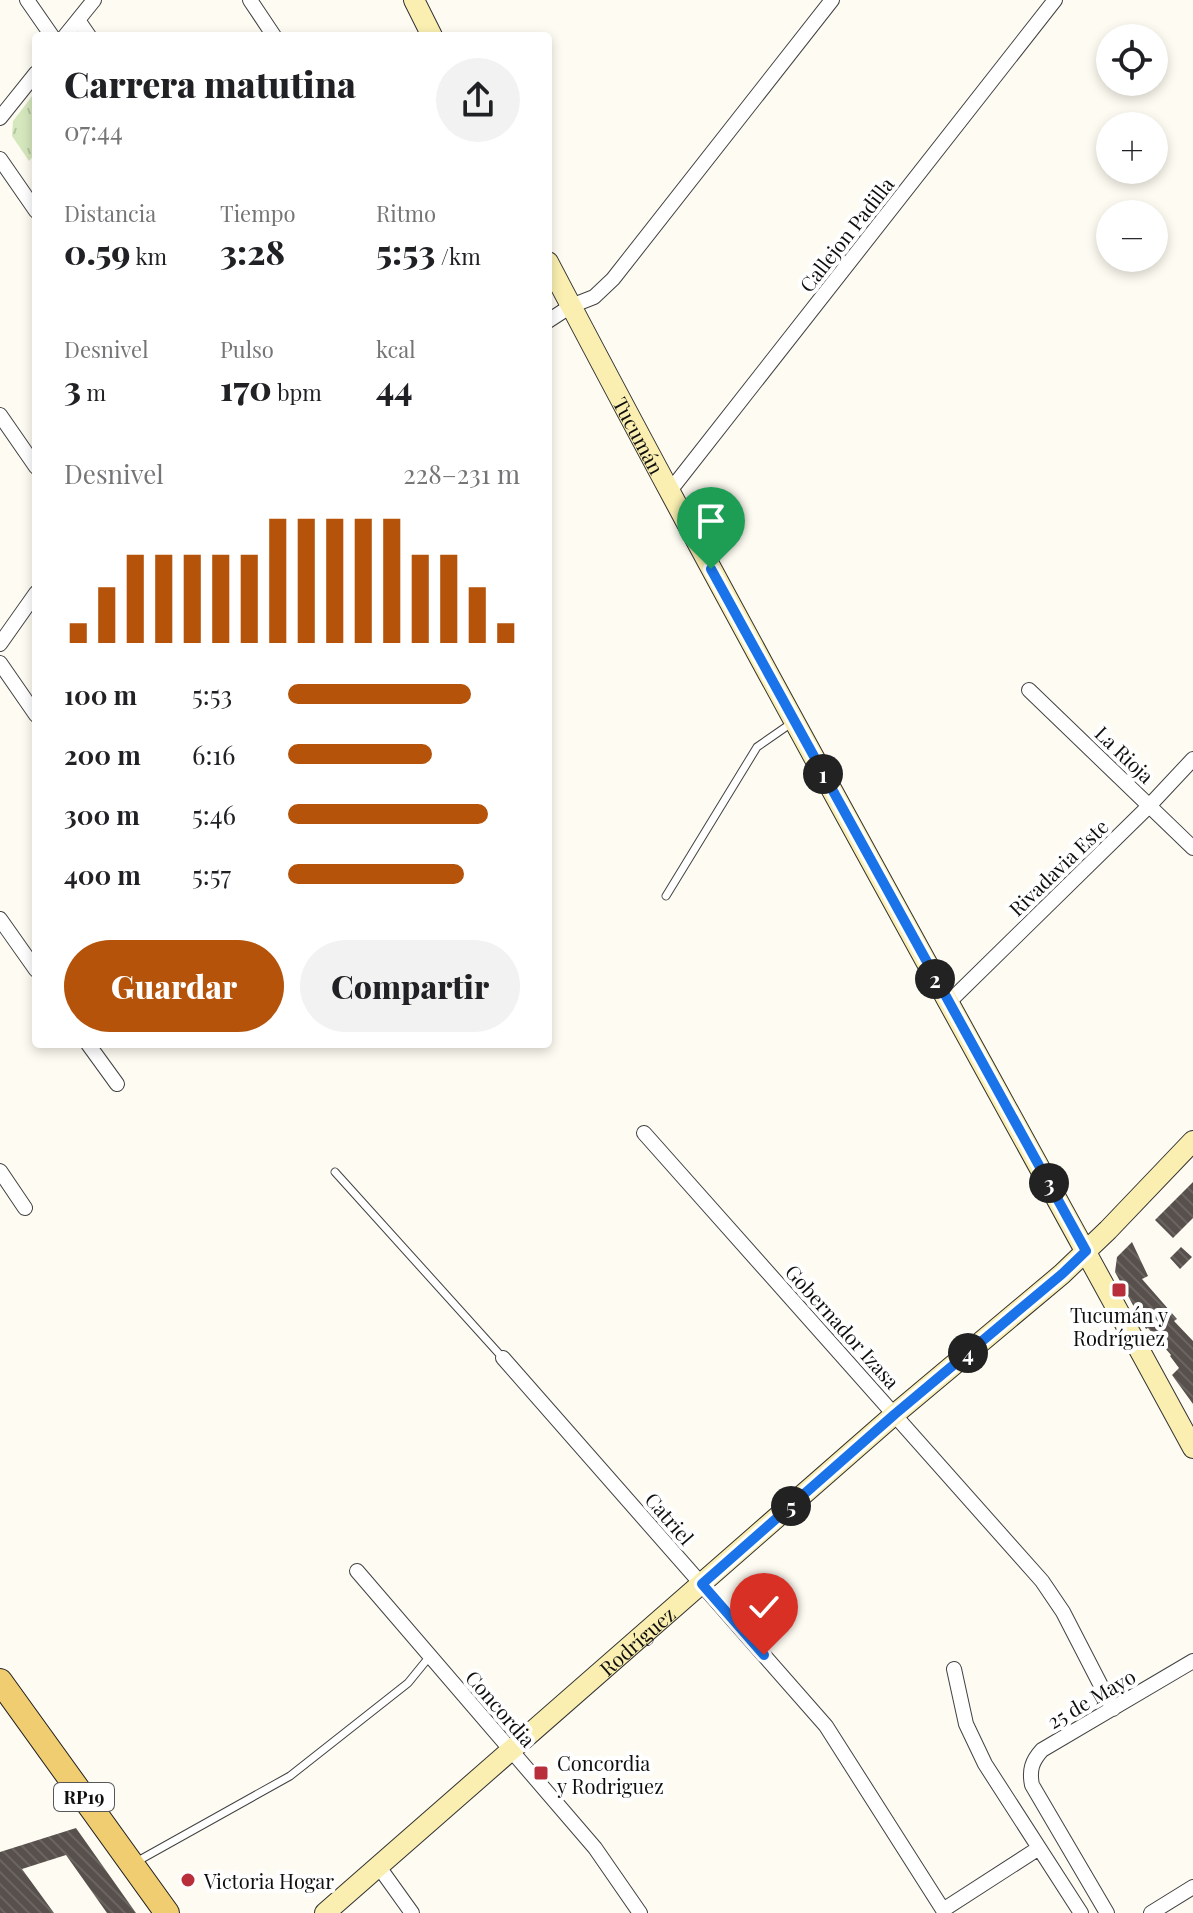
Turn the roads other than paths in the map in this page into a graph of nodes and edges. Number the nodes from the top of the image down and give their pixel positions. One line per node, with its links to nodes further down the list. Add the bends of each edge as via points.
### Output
1 (27, 0): 8 (street)
2 (94, 0): 7 (street)
3 (250, 0): 11 (street)
4 (414, 0): 12 (main road)
5 (832, 0): 18 (street, via 613,279 594,297)
6 (1055, 0): 22 (street, Callejon Padilla)
7 (78, 20): 9 (street); 10 (street)
8 (49, 32)
9 (68, 32)
10 (86, 32)
11 (271, 32)
12 (430, 32)
13 (32, 78): 14 (street)
14 (0, 118)
15 (0, 159): 16 (street)
16 (32, 205)
17 (552, 270): 18 (main road, Tucumán)
18 (571, 306): 19 (street); 22 (main road, Tucumán)
19 (552, 318)
20 (0, 415): 21 (street)
21 (32, 461)
22 (669, 492): 28 (main road, Tucumán)
23 (32, 599): 24 (street)
24 (0, 644)
25 (0, 663): 27 (street)
26 (1029, 690): 30 (street, La Rioja)
27 (32, 709)
28 (794, 722): 32 (lane, via 757,747); 35 (main road, Tucumán)
29 (1193, 759): 30 (street, Rivadavia Este)
30 (1149, 806): 31 (street, La Rioja); 35 (street, Rivadavia Este)
31 (1193, 848)
32 (666, 896)
33 (0, 919): 34 (street)
34 (32, 964)
35 (949, 1002): 43 (main road, Tucumán)
36 (91, 1048): 37 (street)
37 (117, 1084)
38 (644, 1133): 45 (street, Gobernador Izasa)
39 (1193, 1141): 43 (main road, Rodríguez)
40 (0, 1171): 42 (street)
41 (335, 1172): 44 (lane, Catriel)
42 (25, 1208)
43 (1086, 1251): 45 (main road, Rodríguez); 46 (main road, Tucumán)
44 (503, 1358): 48 (street, Catriel)
45 (895, 1414): 48 (main road, Rodríguez); 53 (street, Gobernador Izasa, via 1042,1581)
46 (1193, 1448)
47 (357, 1571): 49 (street, Concordia)
48 (702, 1584): 54 (main road, Rodríguez); 59 (street, Catriel, via 826,1726)
49 (430, 1656): 54 (street, Concordia); 56 (lane, via 408,1683 290,1776)
50 (1193, 1661): 53 (street, 25 de Mayo)
51 (954, 1669): 55 (street, via 966,1724)
52 (0, 1681): 56 (main road, RP19)
53 (1113, 1709): 65 (street, 25 de Mayo, via 1042,1750 1030,1772 1032,1785)
54 (511, 1750): 57 (main road, Rodríguez); 63 (street, Concordia, via 595,1848)
55 (1039, 1848): 59 (street); 64 (street)
56 (132, 1864): 60 (main road, RP19)
57 (379, 1867): 61 (main road, Rodríguez); 62 (street)
58 (1193, 1887): 66 (street)
59 (944, 1912)
60 (167, 1913)
61 (325, 1913)
62 (412, 1913)
63 (640, 1913)
64 (1081, 1913)
65 (1107, 1913)
66 (1151, 1913)

